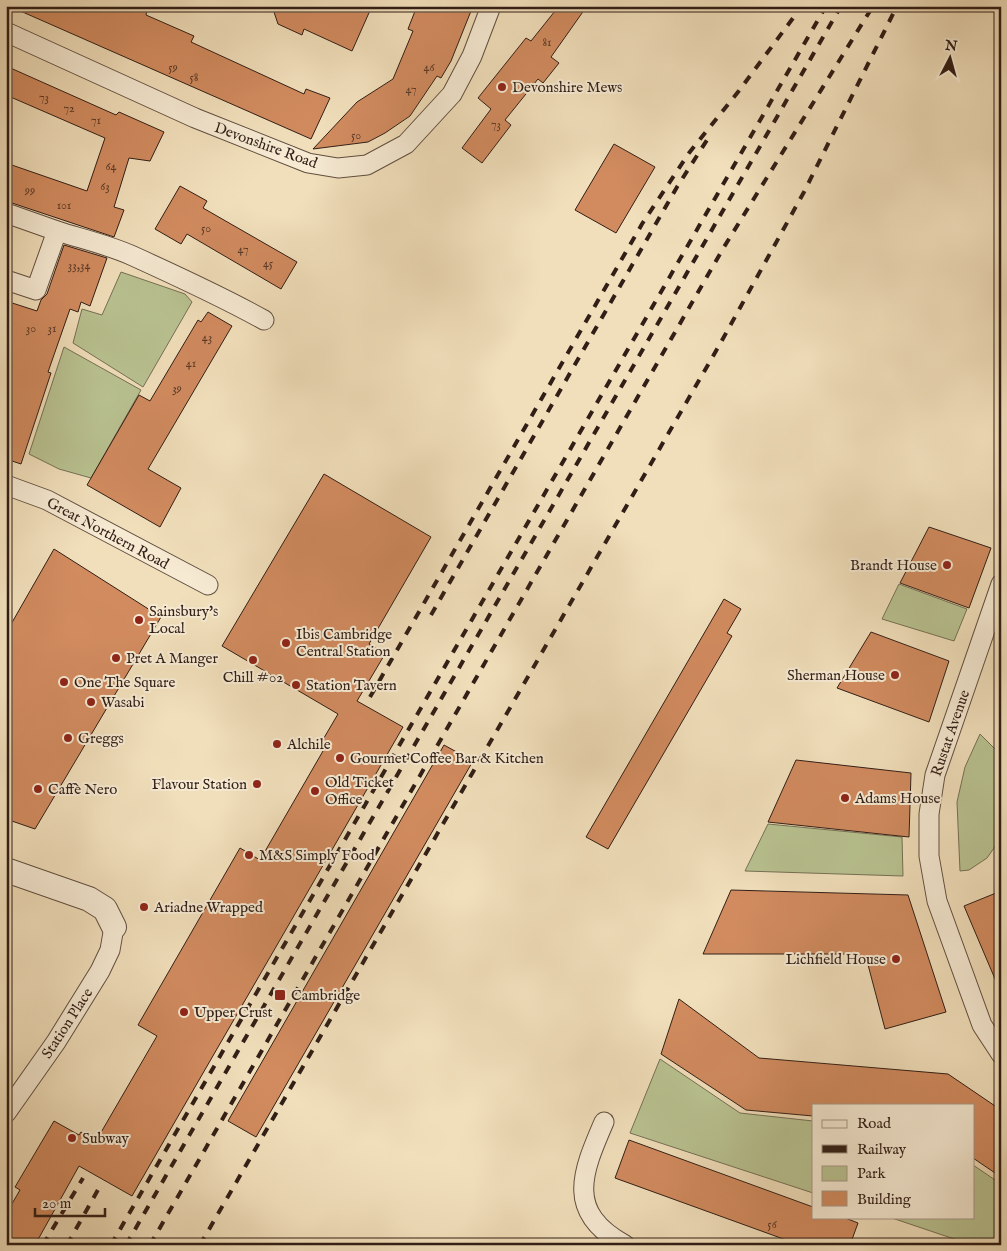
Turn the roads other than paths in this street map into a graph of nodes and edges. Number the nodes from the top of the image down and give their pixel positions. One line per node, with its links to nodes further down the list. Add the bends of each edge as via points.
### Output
1 (491, 6): 2 (street, Devonshire Road, via 472,56 452,94 406,144 367,165 338,168 308,163 195,118)
2 (6, 32)
3 (6, 214): 4 (street)
4 (56, 230): 5 (street, via 36,290); 6 (street, via 132,256 210,290)
5 (6, 280)
6 (264, 320)
7 (6, 485): 9 (street, Great Northern Road, via 46,500)
8 (1001, 584): 12 (street, Rustat Avenue, via 935,775 929,814 929,856 937,901 982,1025)
9 (208, 585)
10 (6, 870): 11 (street, via 89,899 105,910)
11 (114, 927): 13 (street, Station Place, via 110,950 100,971 56,1042)
12 (1001, 1054)
13 (6, 1113)
14 (604, 1122): 15 (street, via 584,1174 582,1193 586,1209 598,1226)
15 (625, 1245)

